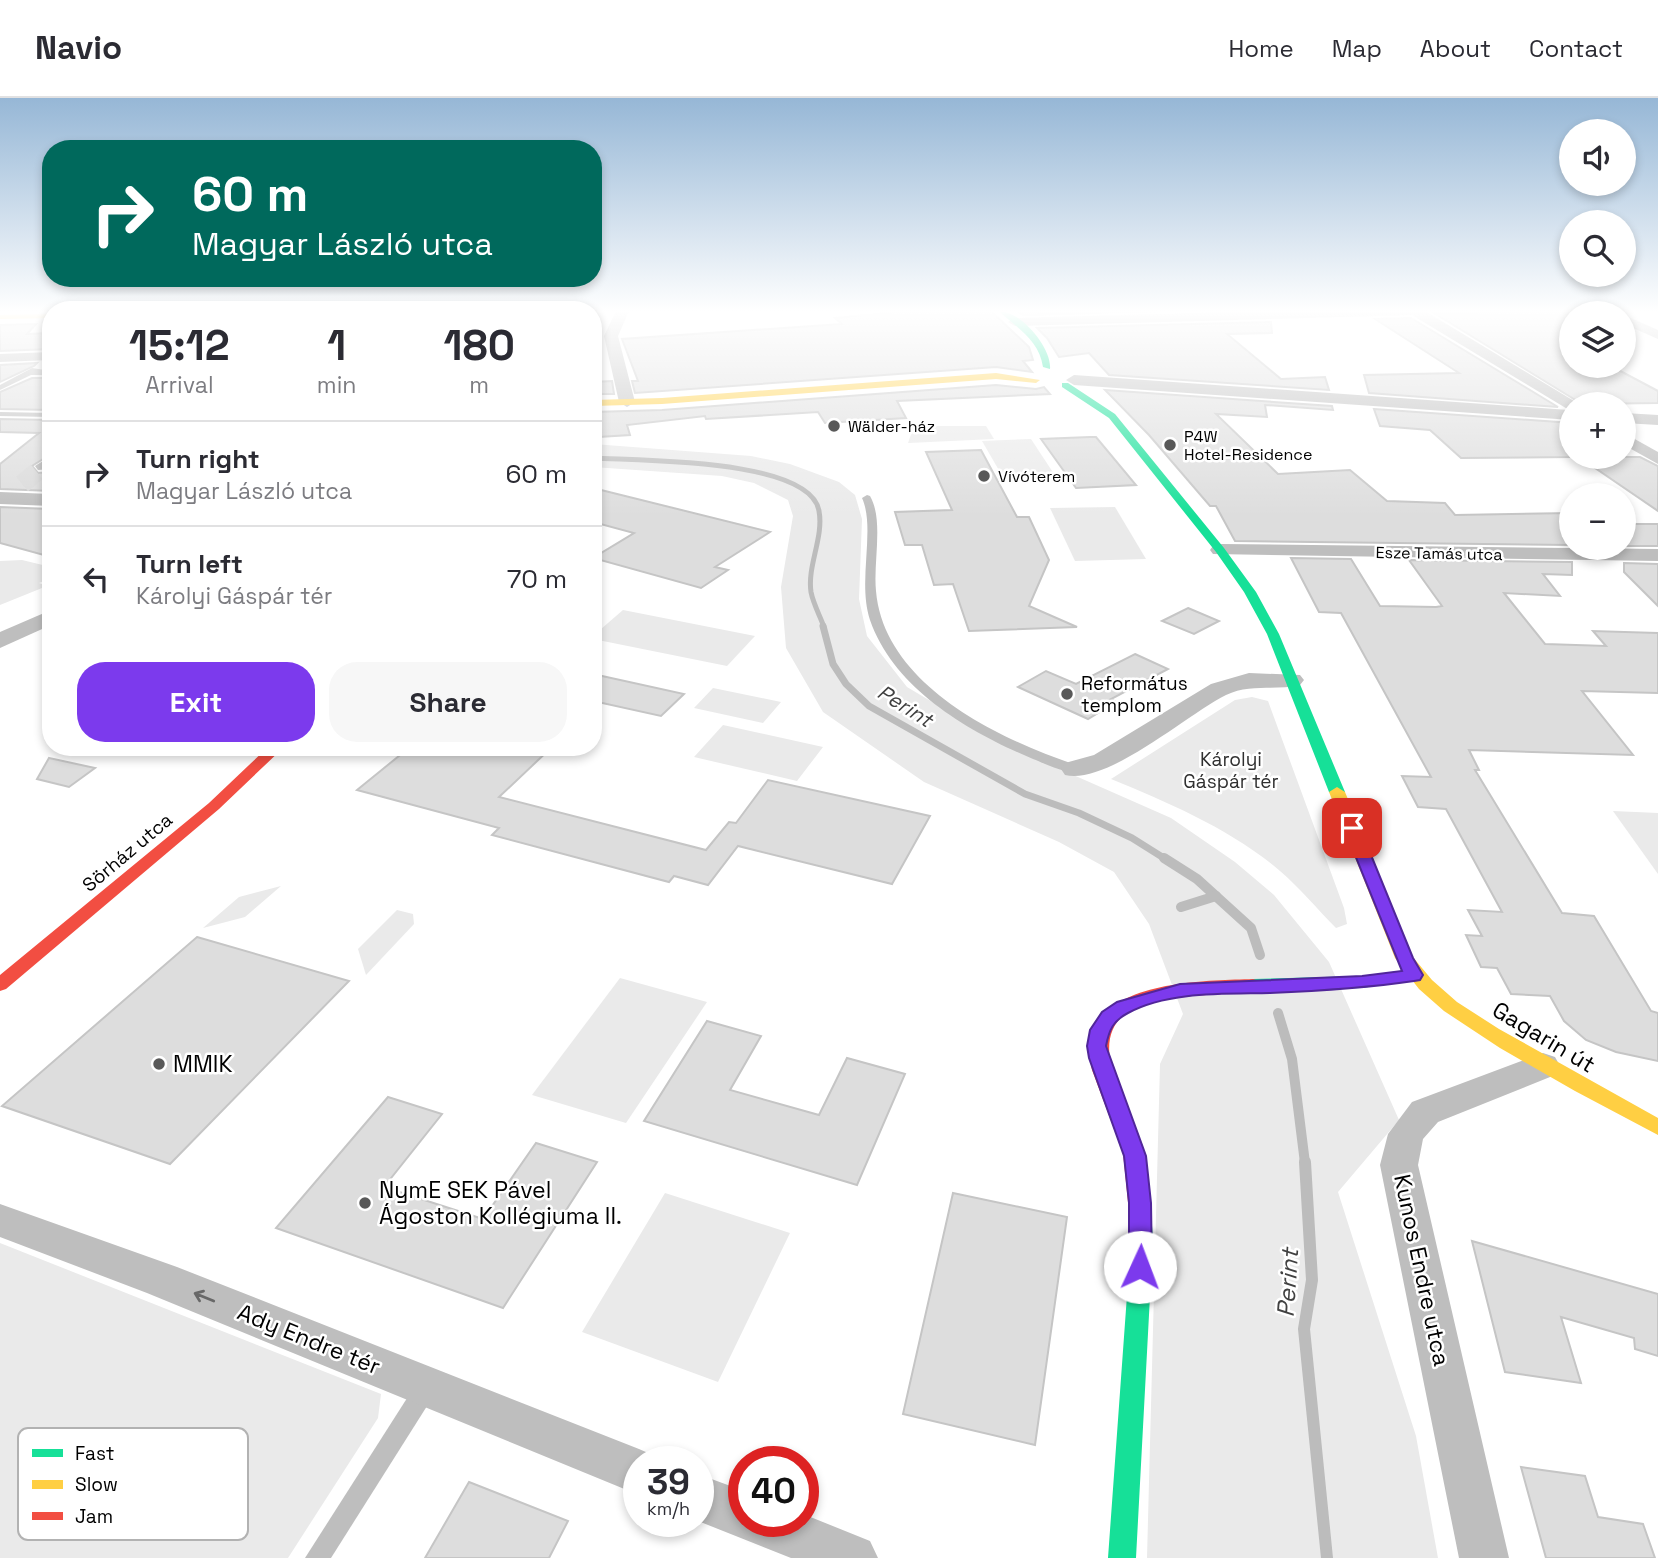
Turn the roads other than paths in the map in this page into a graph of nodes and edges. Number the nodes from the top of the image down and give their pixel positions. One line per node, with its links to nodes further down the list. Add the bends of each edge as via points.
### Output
1 (17, 379): 8 (lane)
2 (622, 379): 10 (street)
3 (952, 379): 10 (street)
4 (1055, 379): 7 (street)
5 (1068, 379): 7 (street)
6 (1527, 379): 9 (street)
7 (1070, 382): 13 (street); 22 (street, via 1112,416)
8 (0, 388)
9 (1559, 398)
10 (627, 402): 11 (street)
11 (602, 403)
12 (0, 414): 14 (lane)
13 (1559, 414)
14 (42, 415)
15 (1636, 419): 16 (street)
16 (1658, 420)
17 (1636, 445): 18 (street)
18 (1658, 459)
19 (7, 494): 21 (street)
20 (867, 498): 28 (lane, via 872,509 872,602 877,623 905,671 926,693 957,713)
21 (42, 499)
22 (1220, 550): 23 (street, Esze Tamás utca); 26 (street, via 1273,634)
23 (1658, 555)
24 (42, 621): 25 (street)
25 (0, 641)
26 (1292, 680): 28 (street, via 1249,680 1219,689 1103,761); 29 (street)
27 (267, 756): 30 (street, Sörház utca, via 214,806)
28 (1074, 769)
29 (1414, 975): 31 (street, Gagarin út, via 1434,995); 39 (street, via 1362,982 1197,987 1124,1007 1103,1023 1097,1036 1099,1058 1135,1156 1142,1240)
30 (0, 985)
31 (1543, 1066): 32 (street, Gagarin út); 40 (street, Kunos Endre utca, via 1425,1112 1406,1134 1399,1165)
32 (1658, 1127)
33 (0, 1220): 34 (street, Ady Endre tér, one-way to 33)
34 (427, 1386): 35 (street, Ady Endre tér); 37 (lane)
35 (623, 1466)
36 (799, 1537): 38 (street)
37 (317, 1558)
38 (853, 1558)
39 (1122, 1558)
40 (1484, 1558)

